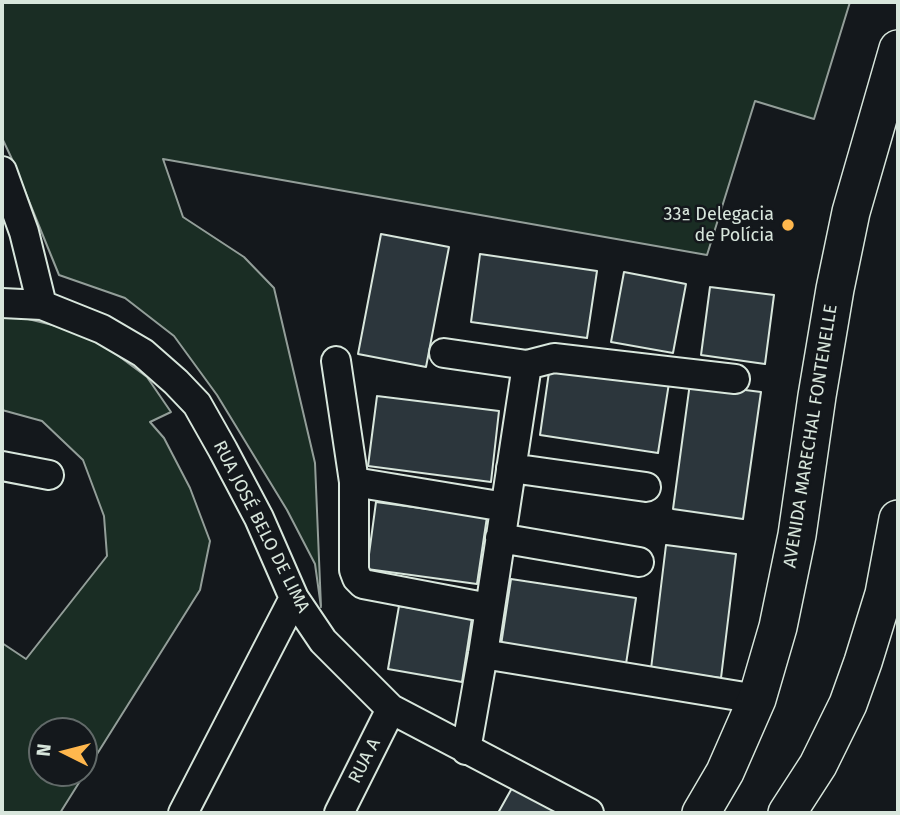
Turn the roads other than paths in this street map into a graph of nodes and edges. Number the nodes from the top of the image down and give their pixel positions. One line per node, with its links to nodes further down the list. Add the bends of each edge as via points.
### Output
1 (898, 49): 21 (main road, AVENIDA MARECHAL FONTENELLE, via 851,212 797,535)
2 (2, 171): 4 (street, via 24,232)
3 (2, 303): 4 (street, RUA JOSÉ BELO DE LIMA)
4 (42, 305): 18 (street, RUA JOSÉ BELO DE LIMA, via 102,329 143,353 197,404 259,518)
5 (444, 353): 7 (street)
6 (336, 361): 12 (street)
7 (527, 365): 8 (street, via 554,358); 10 (street)
8 (735, 379)
9 (2, 466): 11 (street)
10 (511, 468): 13 (street); 14 (street)
11 (49, 475)
12 (354, 482): 14 (street); 19 (street, via 354,570 363,584)
13 (646, 486)
14 (505, 507): 16 (street)
15 (898, 519): 24 (main road, via 884,594 863,662)
16 (500, 538): 17 (street); 19 (street)
17 (639, 562)
18 (294, 598): 22 (street, RUA JOSÉ BELO DE LIMA, via 323,641); 26 (street)
19 (489, 608): 20 (street)
20 (483, 654): 21 (street); 23 (street)
21 (757, 699): 25 (main road, AVENIDA MARECHAL FONTENELLE)
22 (391, 709): 23 (street, RUA JOSÉ BELO DE LIMA); 27 (street, RUA A)
23 (466, 750): 28 (street, RUA JOSÉ BELO DE LIMA)
24 (818, 765): 31 (main road); 32 (main road)
25 (724, 772): 29 (main road, AVENIDA MARECHAL FONTENELLE); 30 (main road)
26 (183, 813)
27 (338, 813)
28 (589, 813)
29 (701, 813)
30 (713, 813)
31 (787, 813)
32 (806, 813)

